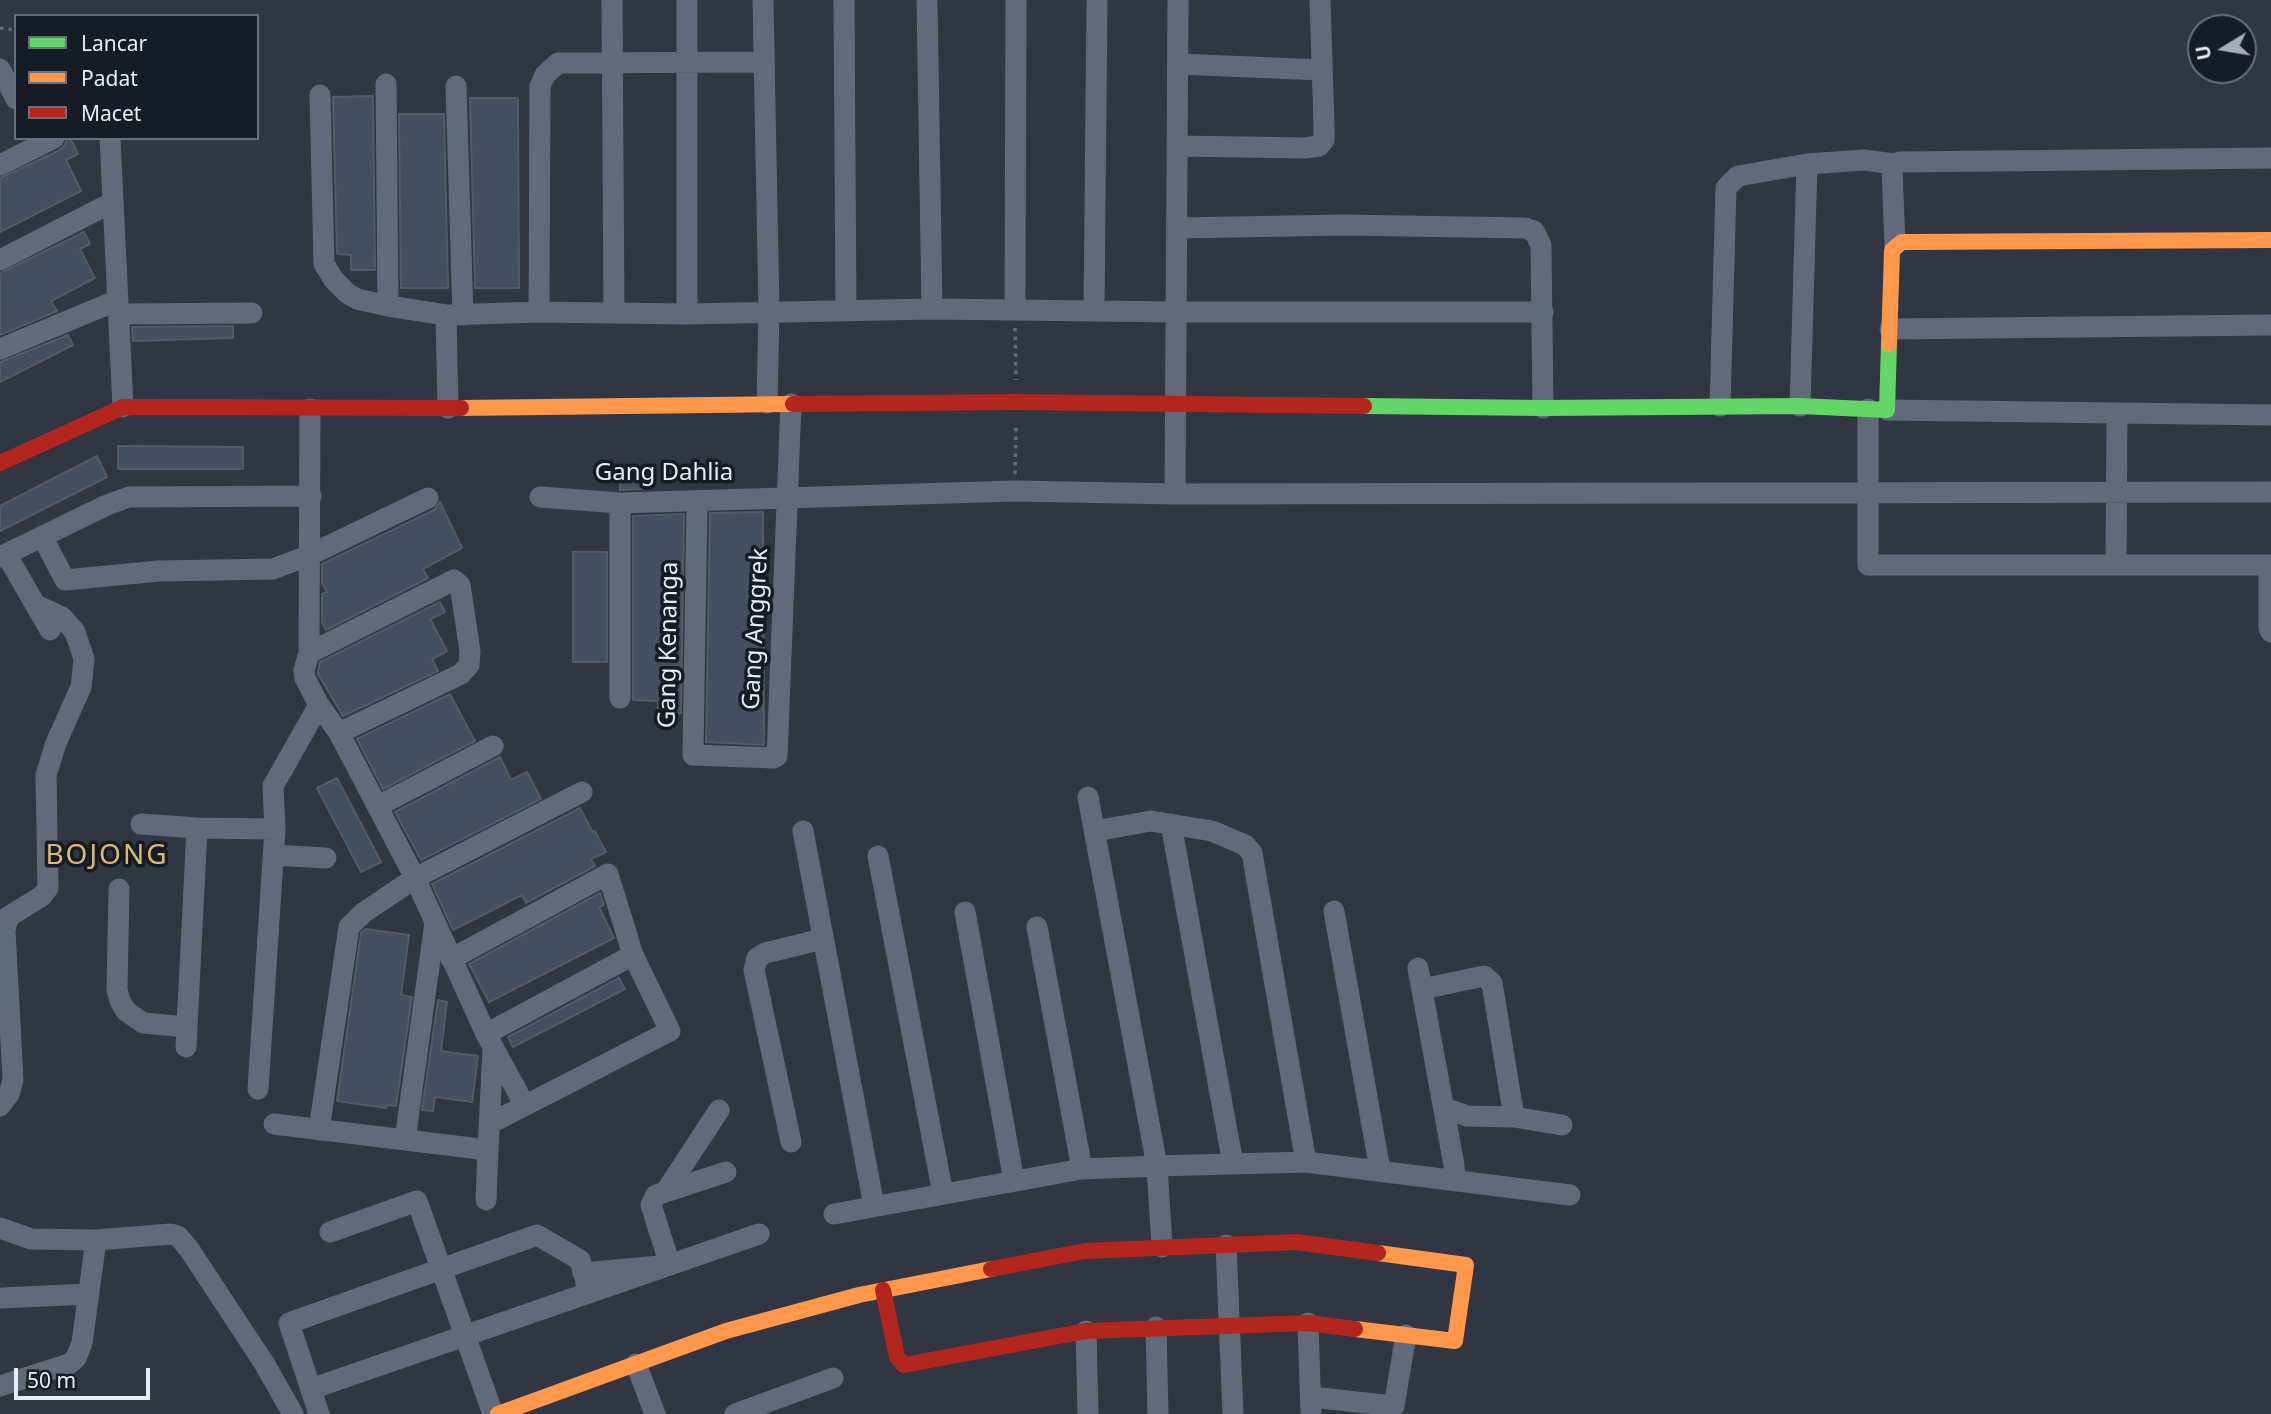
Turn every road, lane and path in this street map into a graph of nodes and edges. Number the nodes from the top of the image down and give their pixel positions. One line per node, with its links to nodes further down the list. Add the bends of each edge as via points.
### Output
1 (612, 0): 11 (street)
2 (687, 0): 12 (street)
3 (763, 0): 10 (street)
4 (844, 0): 35 (street)
5 (927, 0): 34 (street)
6 (1016, 0): 36 (street)
7 (1097, 0): 38 (street)
8 (1178, 0): 13 (street)
9 (1320, 0): 15 (street)
10 (764, 62): 12 (street); 37 (street)
11 (614, 63): 12 (street); 39 (street, via 558,63 540,86); 43 (street)
12 (687, 63): 44 (street)
13 (1178, 64): 15 (street); 22 (street)
14 (0, 69): 18 (street)
15 (1322, 70): 22 (street, via 1324,140 1319,146)
16 (386, 85): 32 (street)
17 (456, 86): 45 (street)
18 (14, 95)
19 (320, 95): 32 (street, via 324,264 347,293)
20 (43, 140): 26 (street)
21 (110, 140): 27 (street)
22 (1179, 146): 28 (street)
23 (2271, 158): 25 (street)
24 (1807, 164): 25 (street, via 1864,160); 52 (street, via 1738,176 1726,188); 53 (street)
25 (1894, 164): 30 (street)
26 (0, 165)
27 (113, 202): 31 (street); 33 (street)
28 (1178, 228): 40 (street); 41 (street, via 1344,225 1534,230 1541,246)
29 (2271, 240): 30 (street)
30 (1895, 245): 47 (street)
31 (0, 260)
32 (388, 306): 45 (street)
33 (119, 307): 42 (street); 48 (street); 54 (street)
34 (932, 309): 35 (street); 36 (street)
35 (846, 310): 37 (street)
36 (1015, 310): 38 (street)
37 (769, 311): 44 (street); 49 (street)
38 (1094, 311): 40 (street)
39 (539, 312): 43 (street); 45 (street)
40 (1176, 312): 41 (street); 51 (street)
41 (1544, 312): 56 (street)
42 (252, 313)
43 (614, 313): 44 (street)
44 (687, 314)
45 (454, 315): 55 (street)
46 (2271, 325): 47 (street)
47 (1890, 329): 58 (street)
48 (0, 349)
49 (766, 403): 50 (street); 55 (street)
50 (791, 404): 51 (street); 67 (street)
51 (1176, 404): 56 (street); 65 (street)
52 (1720, 406): 53 (street); 56 (street)
53 (1800, 406): 58 (street)
54 (123, 407): 57 (street); 61 (street)
55 (447, 408): 57 (street)
56 (1543, 408)
57 (310, 409): 66 (street)
58 (1877, 409): 59 (street); 62 (street)
59 (2117, 414): 60 (street); 63 (street)
60 (2271, 415)
61 (0, 463)
62 (1868, 492): 63 (street, Gang Dahlia); 65 (street, Gang Dahlia); 75 (street, via 1868,565)
63 (2117, 492): 64 (street, Gang Dahlia); 75 (street)
64 (2271, 492)
65 (1175, 494): 67 (street, Gang Dahlia, via 1015,491)
66 (311, 496): 72 (street, via 129,496); 73 (street)
67 (788, 496): 70 (street, Gang Dahlia); 85 (street, Gang Anggrek, via 776,756)
68 (540, 497): 71 (street, Gang Dahlia)
69 (428, 498): 73 (street)
70 (697, 502): 71 (street, Gang Dahlia); 85 (street, Gang Kenanga, via 694,755)
71 (620, 503): 81 (street)
72 (42, 536): 73 (street, via 65,580 159,570 272,569); 74 (street)
73 (310, 555): 80 (street)
74 (3, 556): 77 (street)
75 (2116, 565): 76 (street)
76 (2270, 565): 79 (street)
77 (36, 605): 78 (street); 110 (street, via 62,617 75,632 84,659 81,687 46,775 48,888 43,896 8,917 5,931 13,1080)
78 (50, 630)
79 (2271, 632)
80 (309, 653): 82 (street, via 304,670); 83 (street, via 454,580 460,585 469,665 461,674)
81 (620, 698)
82 (319, 705): 83 (street); 92 (street, via 273,786)
83 (340, 733): 88 (street)
84 (494, 746): 88 (street)
85 (769, 759)
86 (582, 792): 98 (street)
87 (1088, 797): 94 (street)
88 (378, 806): 98 (street)
89 (141, 824): 91 (street)
90 (1171, 824): 94 (street, via 1151,821); 122 (street, via 1212,831 1245,845 1252,853); 123 (street)
91 (197, 828): 92 (street); 99 (street, via 186,1037 143,1023 120,1001)
92 (275, 829): 95 (street)
93 (803, 831): 104 (street)
94 (1095, 831): 124 (street)
95 (273, 855): 97 (street); 108 (street)
96 (878, 856): 131 (street)
97 (326, 858)
98 (415, 878): 102 (street); 118 (street, via 349,928)
99 (118, 889)
100 (1334, 911): 126 (street)
101 (965, 912): 129 (street)
102 (435, 921): 106 (street); 119 (street)
103 (1037, 927): 125 (street)
104 (823, 939): 120 (street, via 765,953 757,958 754,970); 134 (street)
105 (633, 955): 106 (street, via 608,874); 107 (street); 109 (street, via 670,1031)
106 (451, 959): 107 (street)
107 (489, 1040): 109 (street); 115 (street)
108 (258, 1089)
109 (524, 1104): 115 (street)
110 (0, 1106)
111 (1444, 1108): 113 (street); 114 (street, via 1420,978 1484,976 1492,983); 128 (street)
112 (719, 1110): 130 (street)
113 (1466, 1115): 114 (street); 128 (street)
114 (1514, 1117): 117 (street)
115 (491, 1123): 121 (street)
116 (274, 1124): 118 (street)
117 (1562, 1125)
118 (319, 1129): 119 (street)
119 (405, 1140): 121 (street)
120 (791, 1142)
121 (488, 1150): 133 (street)
122 (1306, 1163): 123 (street); 126 (street)
123 (1233, 1164): 124 (street)
124 (1157, 1166): 125 (street); 141 (street)
125 (1082, 1169): 129 (street)
126 (1380, 1170): 128 (street)
127 (726, 1172): 130 (street)
128 (1454, 1172): 132 (street)
129 (1014, 1181): 131 (street)
130 (666, 1191): 142 (street, via 656,1195 651,1205)
131 (943, 1194): 134 (street)
132 (1570, 1195)
133 (486, 1200)
134 (874, 1206): 135 (street)
135 (834, 1214)
136 (0, 1228): 139 (street, via 31,1239)
137 (330, 1232): 143 (street, via 417,1200)
138 (759, 1234): 142 (street)
139 (96, 1240): 146 (street); 159 (street, via 178,1236)
140 (1226, 1245): 141 (street); 149 (street); 152 (street, via 1296,1242 1466,1265 1455,1341)
141 (1163, 1247): 145 (street, via 1085,1251)
142 (670, 1265): 144 (street)
143 (441, 1269): 144 (street, via 537,1236 580,1259); 153 (street); 157 (street, via 289,1323)
144 (586, 1283): 153 (street)
145 (883, 1290): 151 (street, via 897,1357 904,1365); 154 (street, via 726,1331)
146 (89, 1294): 147 (street); 156 (street, via 76,1358)
147 (0, 1298)
148 (1308, 1323): 149 (street); 152 (street); 158 (street)
149 (1230, 1325): 150 (street); 166 (street)
150 (1156, 1327): 151 (street); 165 (street)
151 (1086, 1331): 164 (street)
152 (1406, 1335): 158 (street, via 1394,1406)
153 (465, 1336): 157 (street); 161 (street)
154 (636, 1364): 161 (street); 162 (street)
155 (833, 1378): 163 (street)
156 (0, 1386)
157 (311, 1389): 160 (street)
158 (1311, 1405)
159 (293, 1414)
160 (319, 1414)
161 (496, 1414)
162 (655, 1414)
163 (736, 1414)
164 (1088, 1414)
165 (1158, 1414)
166 (1233, 1414)

